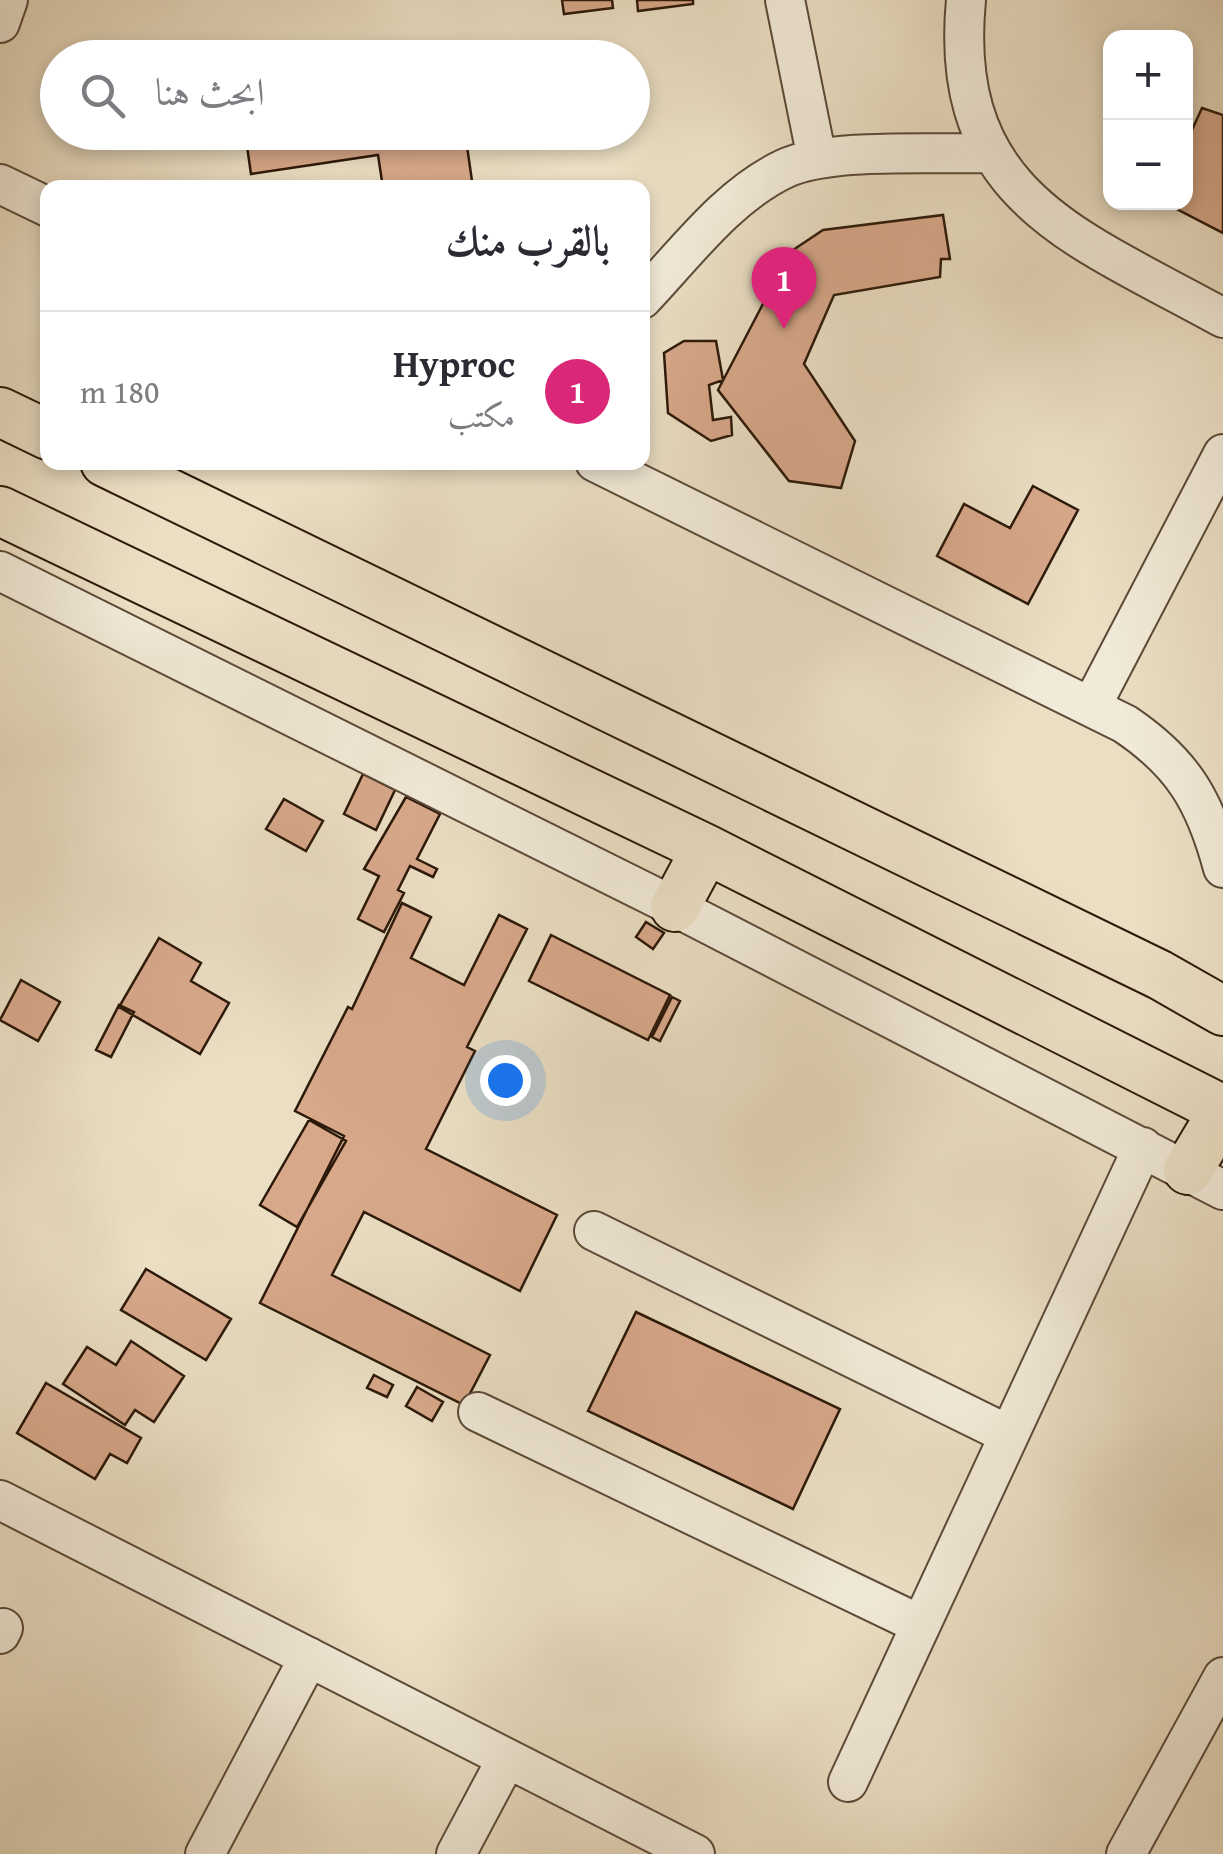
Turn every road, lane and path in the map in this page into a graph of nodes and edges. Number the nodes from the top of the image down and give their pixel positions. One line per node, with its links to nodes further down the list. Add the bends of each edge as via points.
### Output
1 (8, 0): 4 (street)
2 (786, 0): 6 (street)
3 (966, 0): 5 (street, via 966,81)
4 (0, 23)
5 (990, 153): 6 (street); 10 (street, via 1021,193 1069,233)
6 (817, 158): 9 (street, via 784,169 737,200)
7 (0, 184): 8 (street)
8 (40, 202)
9 (650, 290)
10 (1223, 318)
11 (0, 412): 12 (main road)
12 (40, 431)
13 (1223, 454): 18 (street)
14 (120, 470): 22 (main road)
15 (610, 470): 18 (street)
16 (0, 511): 19 (main road)
17 (0, 572): 21 (street)
18 (1092, 705): 20 (street, via 1162,748 1188,779)
19 (706, 849): 21 (main road); 23 (main road)
20 (1223, 868)
21 (675, 907): 24 (street)
22 (1223, 1011)
23 (1223, 1111): 25 (main road)
24 (1142, 1147): 25 (street); 28 (street)
25 (1206, 1180)
26 (594, 1231): 28 (street)
27 (478, 1412): 30 (street)
28 (1009, 1435): 30 (street)
29 (0, 1500): 31 (street)
30 (921, 1625): 34 (street)
31 (309, 1657): 33 (street); 36 (street)
32 (1223, 1677): 39 (street)
33 (506, 1760): 35 (street); 37 (street)
34 (848, 1782)
35 (624, 1839): 38 (street)
36 (205, 1854)
37 (456, 1854)
38 (695, 1854)
39 (1126, 1854)

